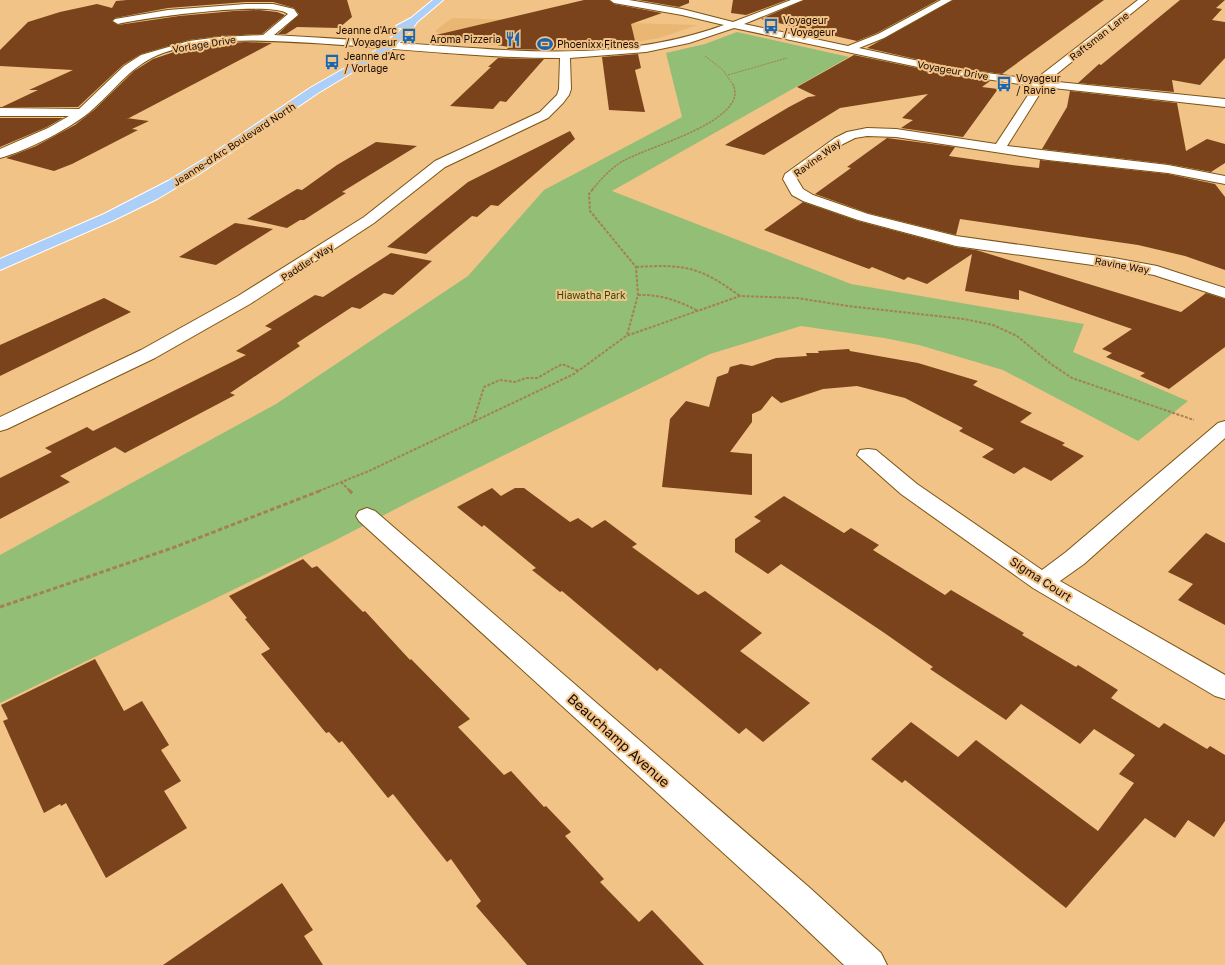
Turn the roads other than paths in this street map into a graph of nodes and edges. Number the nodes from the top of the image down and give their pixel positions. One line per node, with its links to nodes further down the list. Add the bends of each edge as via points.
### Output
1 (439, 0): 6 (main road, Jeanne-d'Arc Boulevard North)
2 (614, 0): 8 (street, Voyageur Drive)
3 (799, 0): 8 (street)
4 (948, 0): 12 (street, via 881,36)
5 (1144, 0): 15 (street, Raftsman Lane, via 1045,77)
6 (414, 20): 10 (main road, Jeanne-d'Arc Boulevard North); 11 (main road, Jeanne-d'Arc Boulevard North, via 410,28)
7 (118, 21): 9 (street, via 148,14 247,7 270,6 291,11 293,15)
8 (732, 24): 12 (street, Voyageur Drive); 13 (street, via 682,42 647,49)
9 (265, 38): 10 (street, Vorlage Drive); 18 (street, Vorlage Drive, via 225,39 189,44 145,57 128,68)
10 (368, 45): 11 (street); 14 (main road, Jeanne-d'Arc Boulevard North, via 348,61)
11 (387, 46): 13 (street); 14 (main road, Jeanne-d'Arc Boulevard North)
12 (849, 49): 15 (street, Voyageur Drive, via 951,71)
13 (565, 56): 24 (street, Paddler Way, via 563,95 544,115 440,164 352,232 244,300 148,354)
14 (334, 78): 22 (main road, Jeanne-d'Arc Boulevard North, via 173,184 119,213)
15 (1041, 83): 16 (street, Voyageur Drive); 19 (street, Raftsman Lane)
16 (1225, 103)
17 (0, 112): 18 (street)
18 (82, 113): 20 (street, Vorlage Drive, via 61,126)
19 (999, 150): 21 (street, Ravine Way, via 1168,169); 23 (street, Ravine Way, via 896,133 867,132 851,135 839,141 792,174 790,179 797,192 808,198 894,226 956,241 1157,271)
20 (0, 154)
21 (1225, 180)
22 (0, 265)
23 (1225, 293)
24 (0, 425)
25 (1221, 430): 28 (street, via 1075,558)
26 (868, 455): 28 (street, Sigma Court, via 909,489)
27 (367, 516): 30 (street, Beauchamp Avenue)
28 (1042, 582): 29 (street, Sigma Court)
29 (1225, 688)
30 (869, 965)

